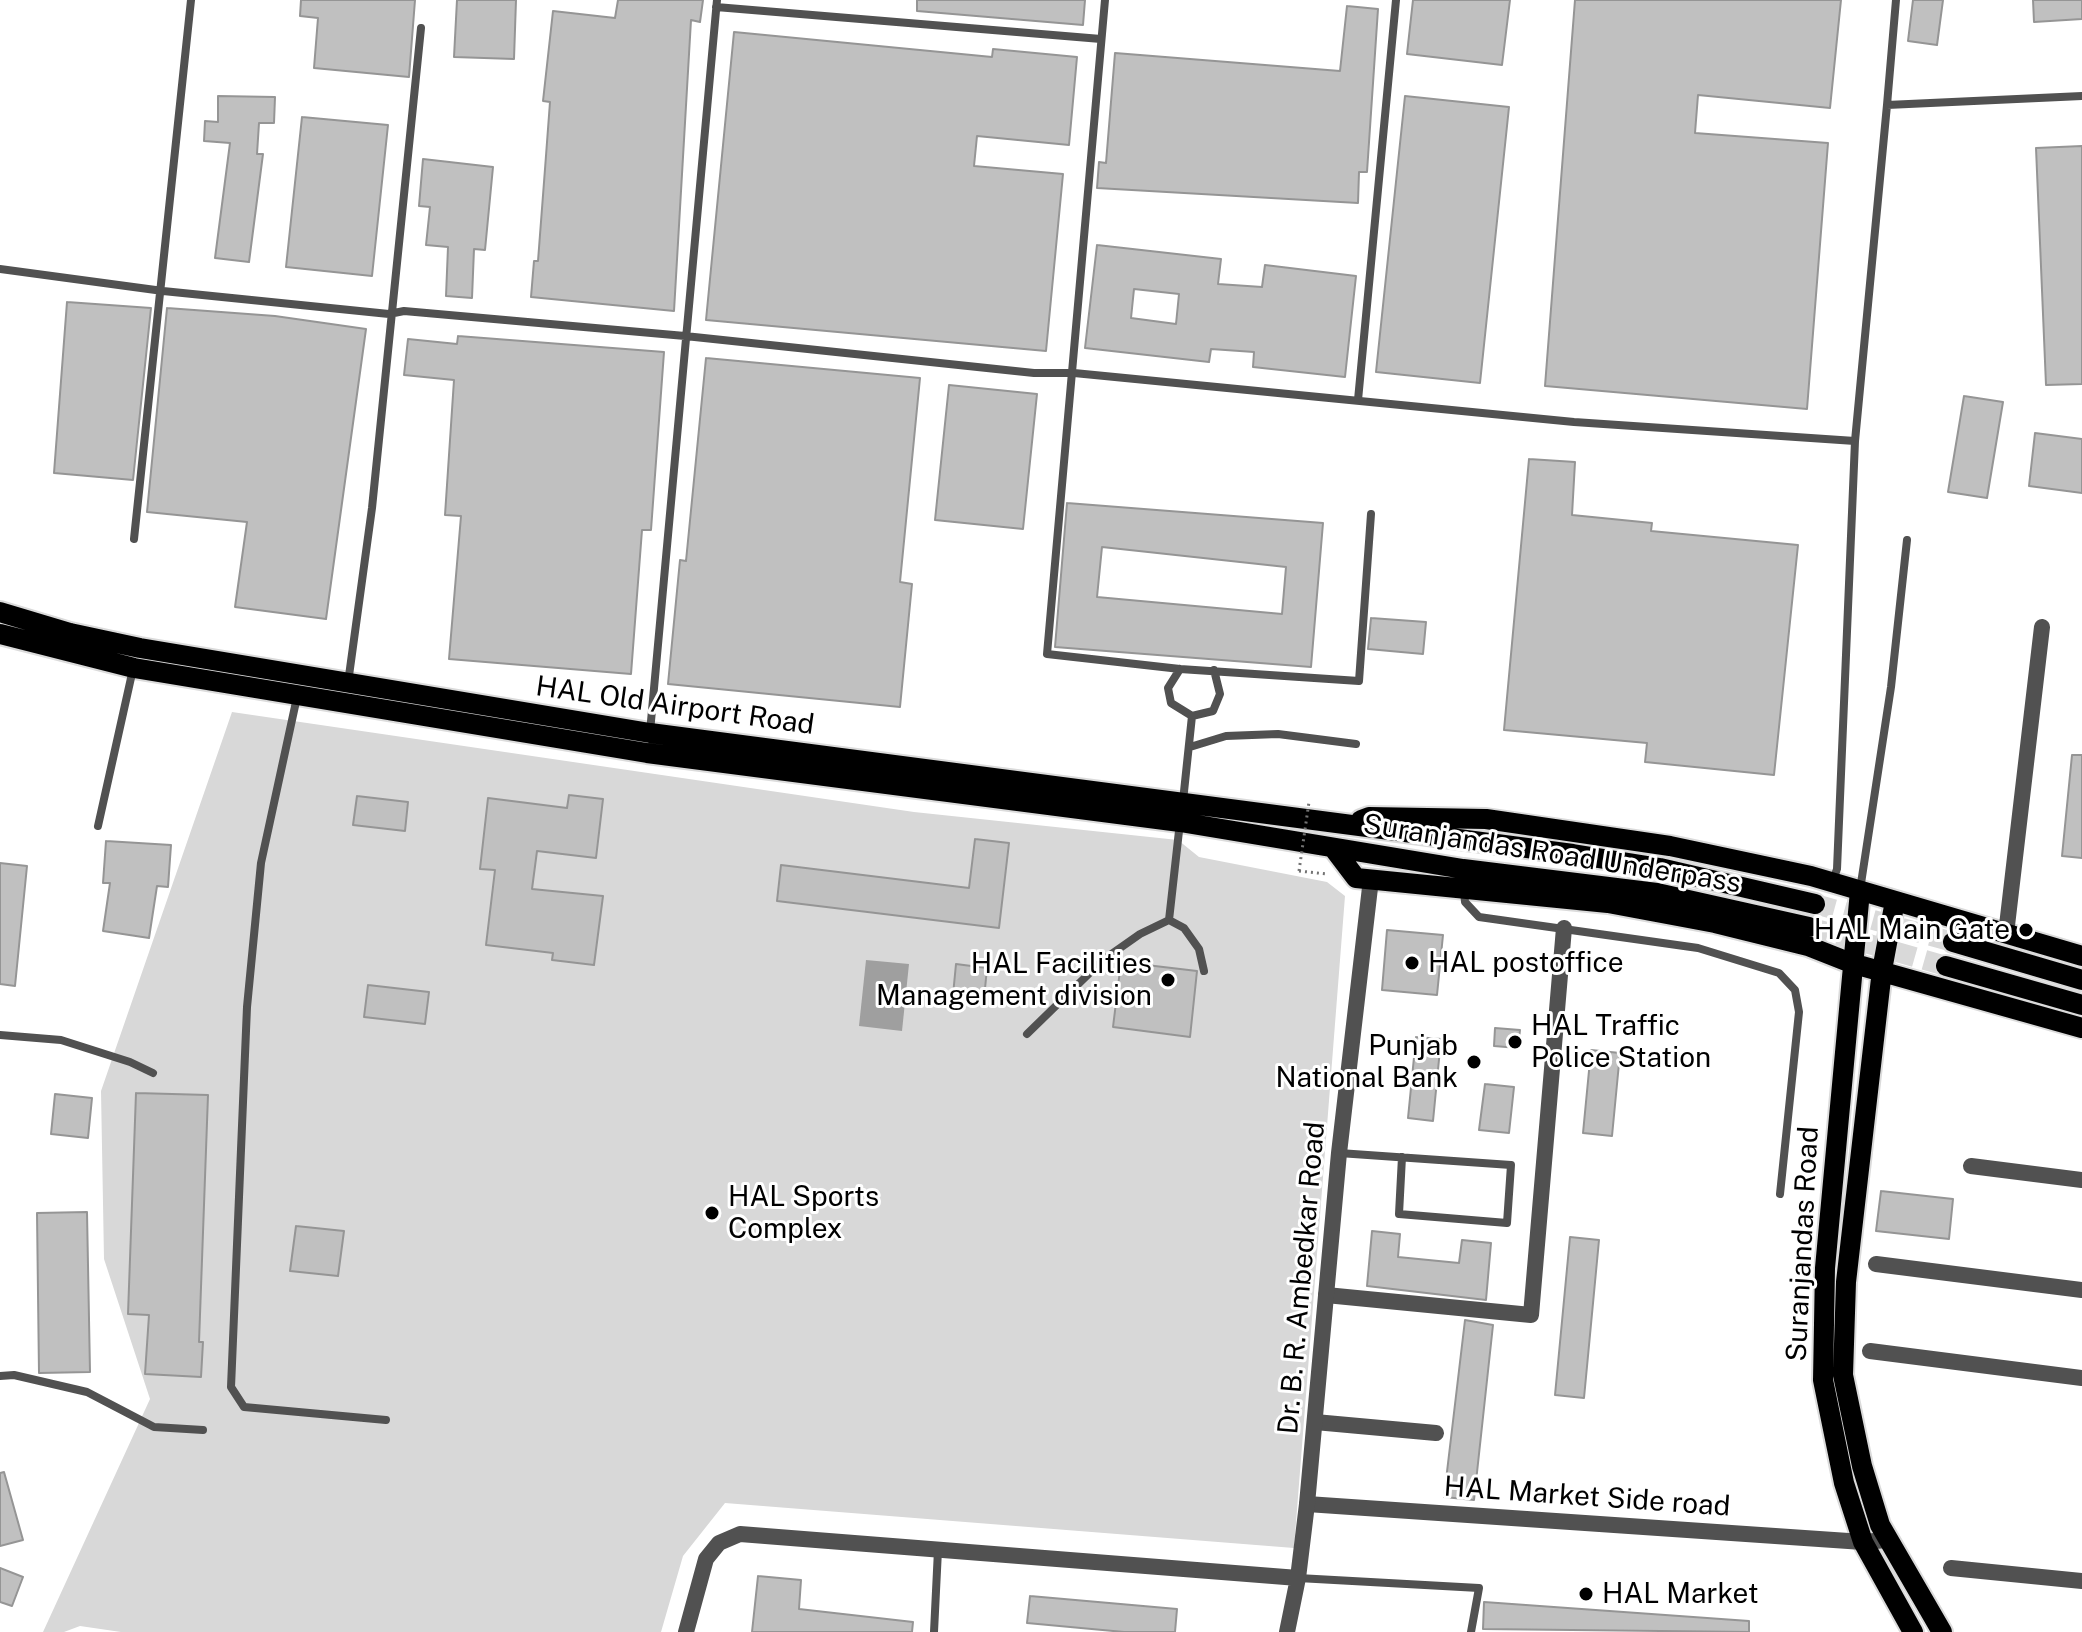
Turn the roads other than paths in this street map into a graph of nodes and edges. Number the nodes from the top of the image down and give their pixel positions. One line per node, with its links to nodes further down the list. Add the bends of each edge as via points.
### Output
1 (191, 0): 11 (lane)
2 (1105, 0): 7 (lane)
3 (1396, 0): 15 (lane)
4 (1896, 0): 9 (lane)
5 (716, 3): 7 (lane); 13 (lane)
6 (421, 28): 12 (lane)
7 (1101, 39): 14 (lane)
8 (2082, 96): 9 (lane)
9 (1887, 105): 16 (lane)
10 (0, 269): 11 (lane)
11 (163, 291): 12 (lane); 18 (lane)
12 (389, 314): 13 (lane, via 404,311); 26 (lane, via 372,508)
13 (685, 336): 14 (lane); 29 (lane)
14 (1074, 373): 15 (lane); 24 (lane, via 1047,654)
15 (1358, 400): 16 (lane, via 1574,422)
16 (1855, 441): 38 (lane, via 1837,869)
17 (1371, 514): 25 (lane, via 1359,681)
18 (134, 539)
19 (1907, 540): 40 (lane)
20 (0, 612): 26 (main road, HAL Old Airport Road, via 126,645)
21 (2042, 627): 46 (street)
22 (0, 634): 23 (main road, HAL Old Airport Road)
23 (134, 668): 27 (main road, HAL Old Airport Road); 34 (lane)
24 (1180, 669): 25 (lane); 28 (lane, via 1168,688 1171,703)
25 (1214, 670): 28 (lane, via 1220,694 1213,711)
26 (348, 683): 29 (main road, HAL Old Airport Road)
27 (297, 697): 33 (main road, HAL Old Airport Road, via 647,753); 70 (lane, via 261,863 247,1007 231,1387 244,1407)
28 (1192, 716): 31 (lane)
29 (650, 733): 32 (main road, HAL Old Airport Road)
30 (1356, 744): 31 (lane, via 1278,734 1226,736)
31 (1190, 747): 32 (lane)
32 (1183, 801): 35 (main road, HAL Old Airport Road)
33 (1180, 822): 36 (main road, HAL Old Airport Road); 43 (lane)
34 (98, 826)
35 (1347, 827): 38 (main road, via 1369,817 1486,819 1670,846); 42 (main road, Suranjandas Road Underpass, via 1645,866)
36 (1334, 849): 37 (main road, via 1356,878); 44 (main road, Suranjandas Road Underpass, via 1657,893)
37 (1371, 879): 39 (main road); 59 (street, Dr. B. R. Ambedkar Road)
38 (1832, 883): 40 (main road)
39 (1464, 888): 45 (lane, via 1465,902 1479,917); 49 (main road, via 1670,914 1808,946)
40 (1860, 891): 41 (main road); 49 (main road, Suranjandas Road)
41 (1895, 901): 46 (main road); 51 (main road, Suranjandas Road)
42 (1815, 904)
43 (1169, 920): 52 (lane, via 1184,928 1199,949); 56 (lane, via 1103,960)
44 (1809, 927)
45 (1564, 928): 63 (lane, via 1698,948 1779,973 1795,990 1799,1012); 66 (street, via 1531,1315)
46 (2006, 934): 48 (main road)
47 (1953, 942): 53 (main road)
48 (2082, 956)
49 (1851, 963): 51 (main road); 76 (main road, Suranjandas Road, via 1822,1331 1826,1394 1844,1483)
50 (1946, 966): 54 (main road)
51 (1882, 970): 55 (main road); 75 (main road, Suranjandas Road, via 1846,1282 1843,1375 1862,1466)
52 (1204, 971)
53 (2082, 980)
54 (2082, 1005)
55 (2082, 1028)
56 (1027, 1034)
57 (0, 1035): 58 (lane, via 61,1040)
58 (153, 1073)
59 (1339, 1153): 60 (lane); 66 (street, Dr. B. R. Ambedkar Road)
60 (1402, 1157): 60 (lane, via 1511,1165 1507,1223 1399,1214)
61 (1971, 1166): 62 (street)
62 (2082, 1180)
63 (1780, 1194)
64 (1876, 1264): 65 (street)
65 (2082, 1290)
66 (1326, 1295): 71 (street, Dr. B. R. Ambedkar Road)
67 (1870, 1351): 69 (street)
68 (0, 1376): 72 (lane, via 87,1392 154,1427)
69 (2082, 1378)
70 (386, 1420)
71 (1315, 1422): 73 (street); 74 (street, Dr. B. R. Ambedkar Road)
72 (203, 1430)
73 (1436, 1433)
74 (1307, 1504): 76 (street, HAL Market Side road); 79 (street, Dr. B. R. Ambedkar Road)
75 (1887, 1540): 76 (street, HAL Market Side road); 86 (main road, Suranjandas Road)
76 (1863, 1542): 85 (main road, Suranjandas Road)
77 (938, 1550): 79 (street); 81 (street, via 740,1534 719,1543 706,1559); 82 (lane)
78 (1951, 1568): 80 (street)
79 (1298, 1578): 83 (street, Dr. B. R. Ambedkar Road); 84 (lane, via 1479,1588)
80 (2082, 1581)
81 (686, 1632)
82 (934, 1632)
83 (1287, 1632)
84 (1471, 1632)
85 (1913, 1632)
86 (1942, 1632)

